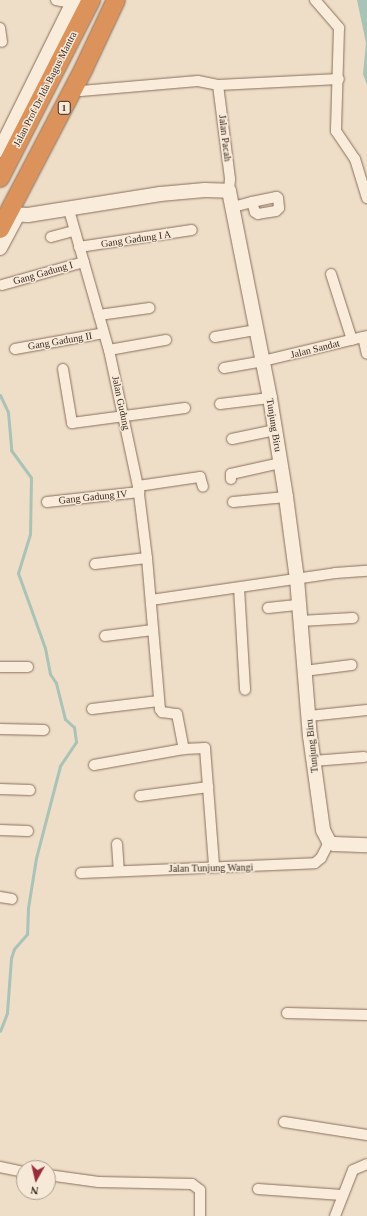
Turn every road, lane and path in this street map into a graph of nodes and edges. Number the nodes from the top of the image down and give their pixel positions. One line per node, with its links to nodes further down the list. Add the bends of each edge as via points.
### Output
1 (56, 0): 6 (street)
2 (91, 0): 13 (highway, Jalan Prof Dr Ida Bagus Mantra)
3 (116, 0): 19 (highway, 1)
4 (126, 0): 11 (street)
5 (315, 0): 9 (street, via 339,28)
6 (73, 2): 12 (street)
7 (0, 28): 8 (street)
8 (2, 42)
9 (339, 79): 10 (street); 15 (street, via 336,131 355,159)
10 (218, 85): 11 (street, via 198,81); 14 (street, Jalan Pacah, via 230,179)
11 (81, 91): 19 (street)
12 (0, 150)
13 (0, 178)
14 (229, 191): 17 (street, Tunjung Biru); 18 (street, via 205,190 160,194)
15 (367, 198)
16 (252, 202): 17 (street)
17 (233, 207): 31 (street, Tunjung Biru)
18 (69, 210): 19 (street); 22 (street, Jalan Gudung)
19 (13, 215): 20 (highway, 1); 25 (street)
20 (0, 229)
21 (192, 230): 24 (street, Gang Gadung I A)
22 (74, 231): 23 (street); 24 (street, Jalan Gudung)
23 (51, 237)
24 (79, 247): 26 (street, Jalan Gudung)
25 (0, 248)
26 (84, 262): 28 (street, Gang Gadung I); 30 (street, Jalan Gudung)
27 (331, 274): 36 (street)
28 (2, 285)
29 (150, 308): 30 (street)
30 (99, 315): 32 (street, Jalan Gudung)
31 (256, 330): 33 (street); 40 (street, Tunjung Biru)
32 (104, 333): 37 (street, Gang Gadung II); 38 (street, Jalan Gudung)
33 (215, 336)
34 (365, 336): 36 (street, Jalan Sandat); 39 (street)
35 (166, 340): 38 (street)
36 (352, 340): 40 (street, Jalan Sandat)
37 (16, 349)
38 (109, 350): 46 (street, Jalan Gudung)
39 (367, 354)
40 (263, 361): 41 (street, Jalan Sandat); 43 (street, Tunjung Biru)
41 (224, 368)
42 (63, 369): 46 (street, via 72,423)
43 (270, 398): 44 (street); 47 (street, Tunjung Biru)
44 (220, 404)
45 (185, 408): 46 (street)
46 (124, 415): 52 (street, Jalan Gudung)
47 (275, 430): 48 (street); 49 (street, Tunjung Biru)
48 (232, 439)
49 (280, 463): 50 (street, via 231,474); 53 (street, Tunjung Biru)
50 (230, 479)
51 (203, 487): 52 (street, Gang Gadung IV, via 200,477)
52 (139, 489): 54 (street, Gang Gadung IV); 56 (street, Jalan Gudung)
53 (286, 497): 55 (street); 59 (street, Tunjung Biru)
54 (47, 502)
55 (233, 502)
56 (147, 558): 57 (street); 61 (street, Jalan Gudung)
57 (95, 564)
58 (367, 571): 59 (street)
59 (297, 579): 60 (street); 62 (street, Tunjung Biru)
60 (239, 588): 61 (street); 72 (street)
61 (151, 600): 66 (street, Jalan Gudung)
62 (299, 605): 63 (street); 65 (street, Tunjung Biru)
63 (268, 608)
64 (353, 618): 65 (street)
65 (300, 621): 71 (street, Tunjung Biru)
66 (154, 630): 67 (street); 73 (street, Jalan Gudung)
67 (105, 636)
68 (352, 665): 71 (street)
69 (0, 667): 70 (street)
70 (28, 667)
71 (304, 671): 76 (street, Tunjung Biru)
72 (245, 690)
73 (159, 701): 74 (street); 79 (street, via 162,712 177,714)
74 (92, 709)
75 (367, 710): 76 (street)
76 (309, 716): 81 (street, Tunjung Biru)
77 (0, 729): 78 (street)
78 (44, 730)
79 (184, 749): 82 (street); 83 (street, via 205,748)
80 (364, 756): 81 (street)
81 (313, 761): 89 (street, Tunjung Biru, via 323,830)
82 (94, 765)
83 (208, 787): 86 (street); 92 (street)
84 (0, 789): 85 (street)
85 (30, 790)
86 (140, 796)
87 (0, 830): 88 (street)
88 (28, 831)
89 (329, 842): 91 (street, via 339,846); 92 (street, Jalan Tunjung Wangi, via 321,858 315,863)
90 (117, 844): 93 (street)
91 (367, 845)
92 (214, 866): 93 (street, Jalan Tunjung Wangi)
93 (119, 871): 94 (street, Jalan Tunjung Wangi)
94 (81, 873)
95 (0, 897): 96 (street)
96 (12, 899)
97 (286, 1014): 98 (street)
98 (367, 1015)
99 (284, 1122): 100 (street)
100 (367, 1135)
101 (367, 1164): 106 (street, via 355,1167)
102 (0, 1167): 103 (street)
103 (16, 1170)
104 (56, 1176): 107 (street, via 99,1182 192,1184 200,1190)
105 (258, 1189): 106 (street)
106 (342, 1195): 108 (street)
107 (200, 1216)
108 (335, 1216)

